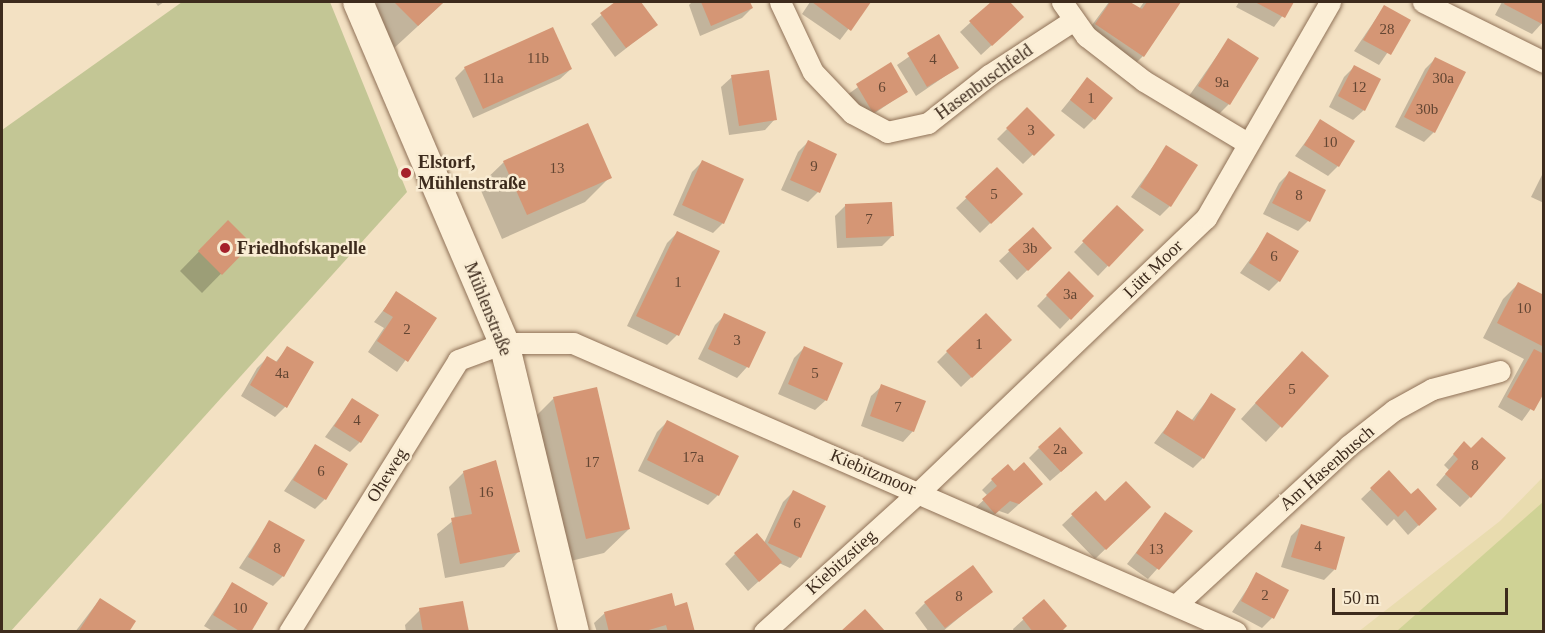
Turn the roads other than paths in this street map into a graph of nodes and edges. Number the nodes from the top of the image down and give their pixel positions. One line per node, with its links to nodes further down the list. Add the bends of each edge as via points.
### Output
1 (358, 2): 9 (main road, Mühlenstraße)
2 (780, 2): 6 (street, Hasenbuschfeld, via 813,72 852,112 887,132 928,123 989,75)
3 (1062, 2): 6 (street)
4 (1330, 2): 8 (street, Lütt Moor)
5 (1423, 2): 7 (street)
6 (1072, 21): 8 (street, via 1144,81)
7 (1544, 63)
8 (1247, 143): 11 (street, Lütt Moor, via 1206,218)
9 (504, 343): 11 (street, Kiebitzmoor, via 573,343); 13 (street, Oheweg, via 458,360); 14 (main road, Mühlenstraße)
10 (1500, 371): 12 (street, Am Hasenbusch, via 1432,389 1394,410 1348,446)
11 (919, 492): 12 (street, Kiebitzmoor); 15 (street, Kiebitzstieg)
12 (1177, 604): 16 (street, Kiebitzmoor)
13 (289, 632)
14 (574, 632)
15 (764, 632)
16 (1236, 632)

